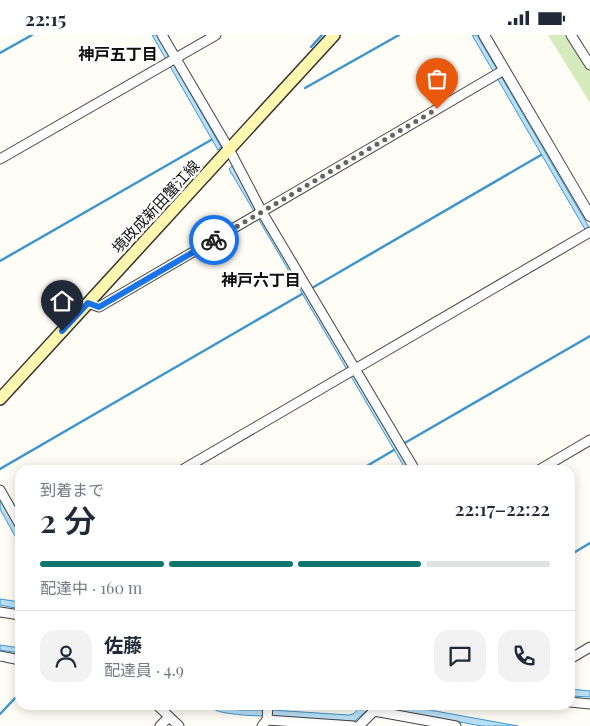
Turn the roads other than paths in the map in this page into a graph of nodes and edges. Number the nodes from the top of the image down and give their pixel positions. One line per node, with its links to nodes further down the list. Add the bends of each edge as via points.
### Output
1 (162, 35): 6 (street)
2 (216, 35): 6 (street)
3 (334, 35): 9 (main road, 境政成新田蟹江線)
4 (484, 35): 8 (street)
5 (571, 35): 7 (street)
6 (172, 61): 9 (street); 10 (street)
7 (590, 65)
8 (500, 73): 11 (street); 12 (street)
9 (229, 149): 11 (street); 14 (main road, 境政成新田蟹江線)
10 (0, 159)
11 (259, 214): 14 (street, via 99,307); 15 (street)
12 (590, 217)
13 (588, 233): 15 (street)
14 (88, 303): 16 (main road, 境政成新田蟹江線)
15 (352, 371): 18 (street); 19 (street)
16 (0, 399)
17 (590, 440): 20 (street)
18 (191, 465)
19 (412, 465)
20 (548, 465)
21 (0, 490): 22 (street)
22 (15, 516)
23 (0, 612): 24 (street)
24 (15, 614)
25 (590, 647): 27 (street)
26 (0, 656): 28 (street)
27 (575, 656)
28 (15, 658)
29 (575, 702): 30 (street)
30 (590, 704)
31 (162, 710): 33 (street)
32 (266, 716): 36 (street)
33 (169, 717): 34 (street); 35 (street)
34 (160, 726)
35 (179, 726)
36 (353, 726)
37 (359, 726): 38 (street, via 374,711)
38 (456, 726)

